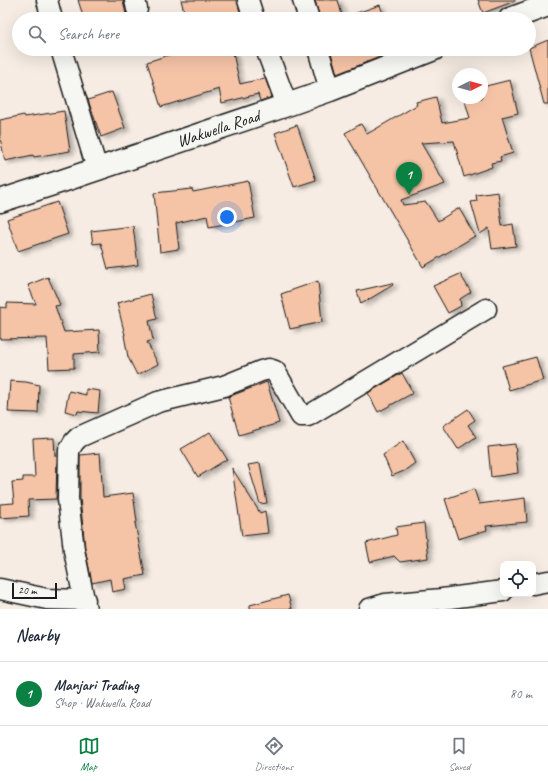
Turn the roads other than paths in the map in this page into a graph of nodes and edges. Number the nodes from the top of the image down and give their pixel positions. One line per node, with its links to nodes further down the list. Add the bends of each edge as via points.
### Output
1 (46, 0): 5 (street)
2 (248, 0): 6 (street)
3 (303, 0): 7 (street)
4 (548, 5): 8 (main road)
5 (50, 12)
6 (252, 12)
7 (307, 12)
8 (529, 12)
9 (63, 56): 15 (street)
10 (269, 56): 14 (street)
11 (320, 56): 13 (street)
12 (416, 56): 13 (main road, Wakwella Road)
13 (330, 90): 14 (main road, Wakwella Road)
14 (287, 105): 15 (main road, Wakwella Road)
15 (97, 169): 16 (main road, Wakwella Road)
16 (0, 201)
17 (486, 309): 22 (street, via 308,416 301,416 275,371 269,369 224,386 158,402 79,437 70,450 68,499 74,550)
18 (548, 581): 19 (street)
19 (536, 583)
20 (0, 589): 22 (street)
21 (500, 591): 23 (street, via 385,604)
22 (85, 605)
23 (369, 609)

